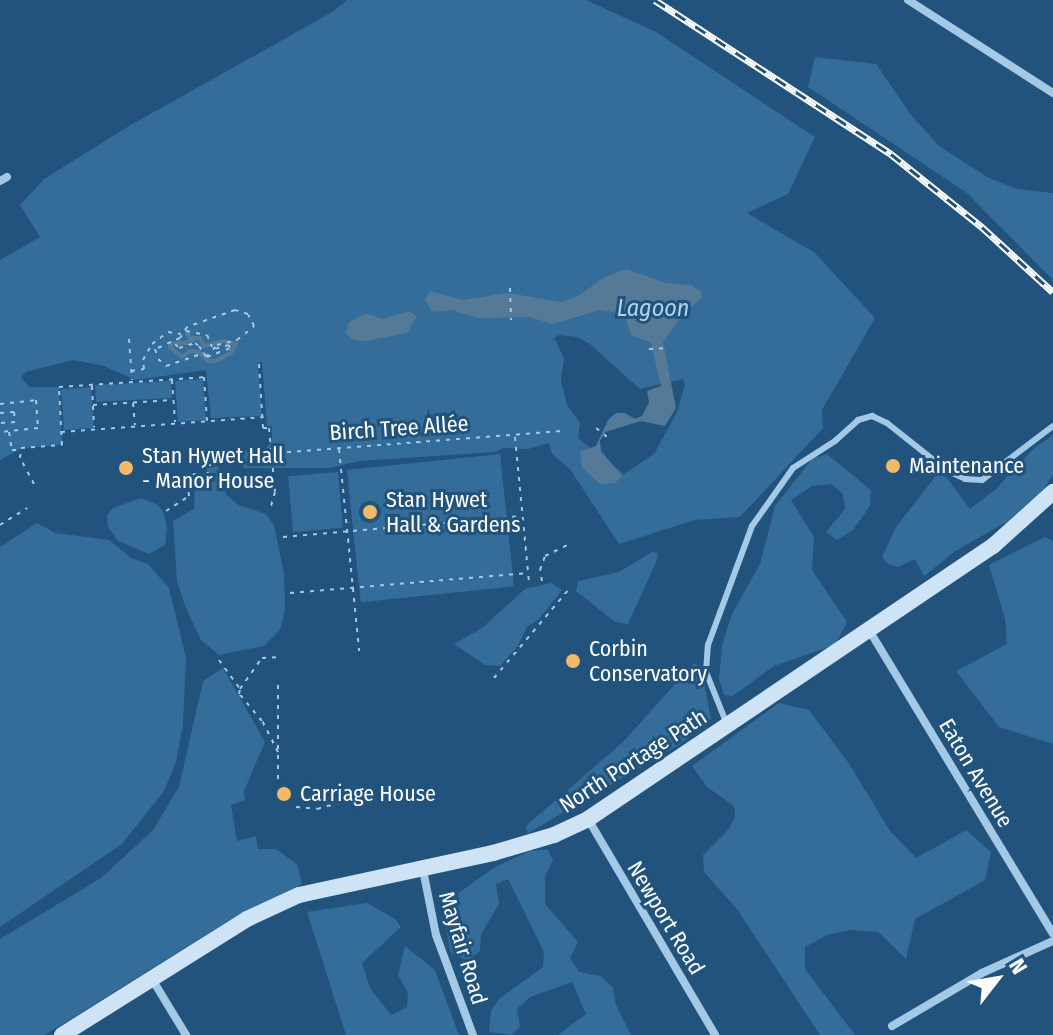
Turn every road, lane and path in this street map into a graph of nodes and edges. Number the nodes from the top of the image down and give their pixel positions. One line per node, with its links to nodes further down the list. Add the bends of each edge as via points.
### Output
1 (908, 0): 2 (street)
2 (1053, 93)
3 (510, 288): 4 (path)
4 (511, 320)
5 (184, 333): 8 (path, via 207,335); 8 (path, via 187,327 235,310 248,314 254,326 237,340); 11 (path, via 155,349 161,364); 13 (path, via 168,332 147,351 144,369)
6 (129, 339): 13 (path)
7 (175, 344): 11 (path, via 179,348 195,343)
8 (212, 348): 11 (path); 11 (path, via 230,348)
9 (669, 348): 10 (path)
10 (649, 349)
11 (203, 355)
12 (259, 364): 22 (path)
13 (131, 371): 15 (path)
14 (172, 379): 15 (path); 17 (path); 23 (path, via 204,377)
15 (132, 382): 16 (path)
16 (92, 384): 20 (path); 33 (path, via 59,387)
17 (173, 400): 18 (path); 25 (path)
18 (133, 402): 20 (path); 27 (path)
19 (0, 404): 30 (path, via 36,400 38,428)
20 (93, 405): 29 (path)
21 (0, 413): 24 (path, via 14,412 15,422)
22 (263, 417): 23 (path); 38 (path)
23 (207, 421): 25 (path)
24 (0, 423)
25 (175, 424): 27 (path)
26 (1053, 426): 64 (lane, via 982,480 946,470 872,416 858,420 793,468 752,526 708,645 706,672)
27 (135, 427): 29 (path)
28 (596, 428): 35 (path)
29 (95, 429): 33 (path)
30 (9, 431): 32 (path); 37 (path, via 12,450)
31 (564, 431): 34 (path, Birch Tree Allée)
32 (0, 432)
33 (61, 432): 37 (path, via 62,445)
34 (515, 436): 36 (path, Birch Tree Allée); 46 (path)
35 (611, 440)
36 (339, 448): 38 (path, Birch Tree Allée); 48 (path)
37 (21, 450): 41 (path)
38 (271, 453): 39 (path, Birch Tree Allée); 43 (path)
39 (237, 456)
40 (221, 465): 45 (path, via 207,465 208,476 193,474 189,496)
41 (34, 484)
42 (1053, 492): 57 (main road, North Portage Path, via 1004,538)
43 (271, 506)
44 (27, 508): 47 (path)
45 (166, 511)
46 (522, 516): 48 (path); 51 (path)
47 (0, 525)
48 (347, 531): 49 (path); 54 (path)
49 (283, 537)
50 (570, 544): 52 (path, via 545,556)
51 (528, 573): 53 (path); 54 (path)
52 (542, 581)
53 (529, 583)
54 (353, 588): 56 (path); 58 (path)
55 (568, 590): 61 (path)
56 (290, 593)
57 (869, 630): 64 (main road, North Portage Path); 71 (street, Eaton Avenue)
58 (359, 651)
59 (281, 657): 63 (path, via 262,658)
60 (219, 660): 63 (path)
61 (494, 678)
62 (278, 681): 65 (path)
63 (240, 689): 65 (path, via 241,701 257,715)
64 (729, 726): 69 (main road, North Portage Path)
65 (278, 752): 66 (path)
66 (278, 779)
67 (357, 798): 68 (path, via 317,809)
68 (296, 807)
69 (588, 819): 70 (main road, North Portage Path, via 526,844); 78 (street, Newport Road)
70 (423, 870): 73 (main road, North Portage Path, via 299,895 247,919); 77 (street, Mayfair Road, via 436,935)
71 (1053, 934)
72 (1053, 941): 74 (street, via 982,973)
73 (152, 979): 75 (main road, North Portage Path); 76 (street)
74 (892, 1026)
75 (62, 1035)
76 (186, 1035)
77 (473, 1035)
78 (715, 1035)

